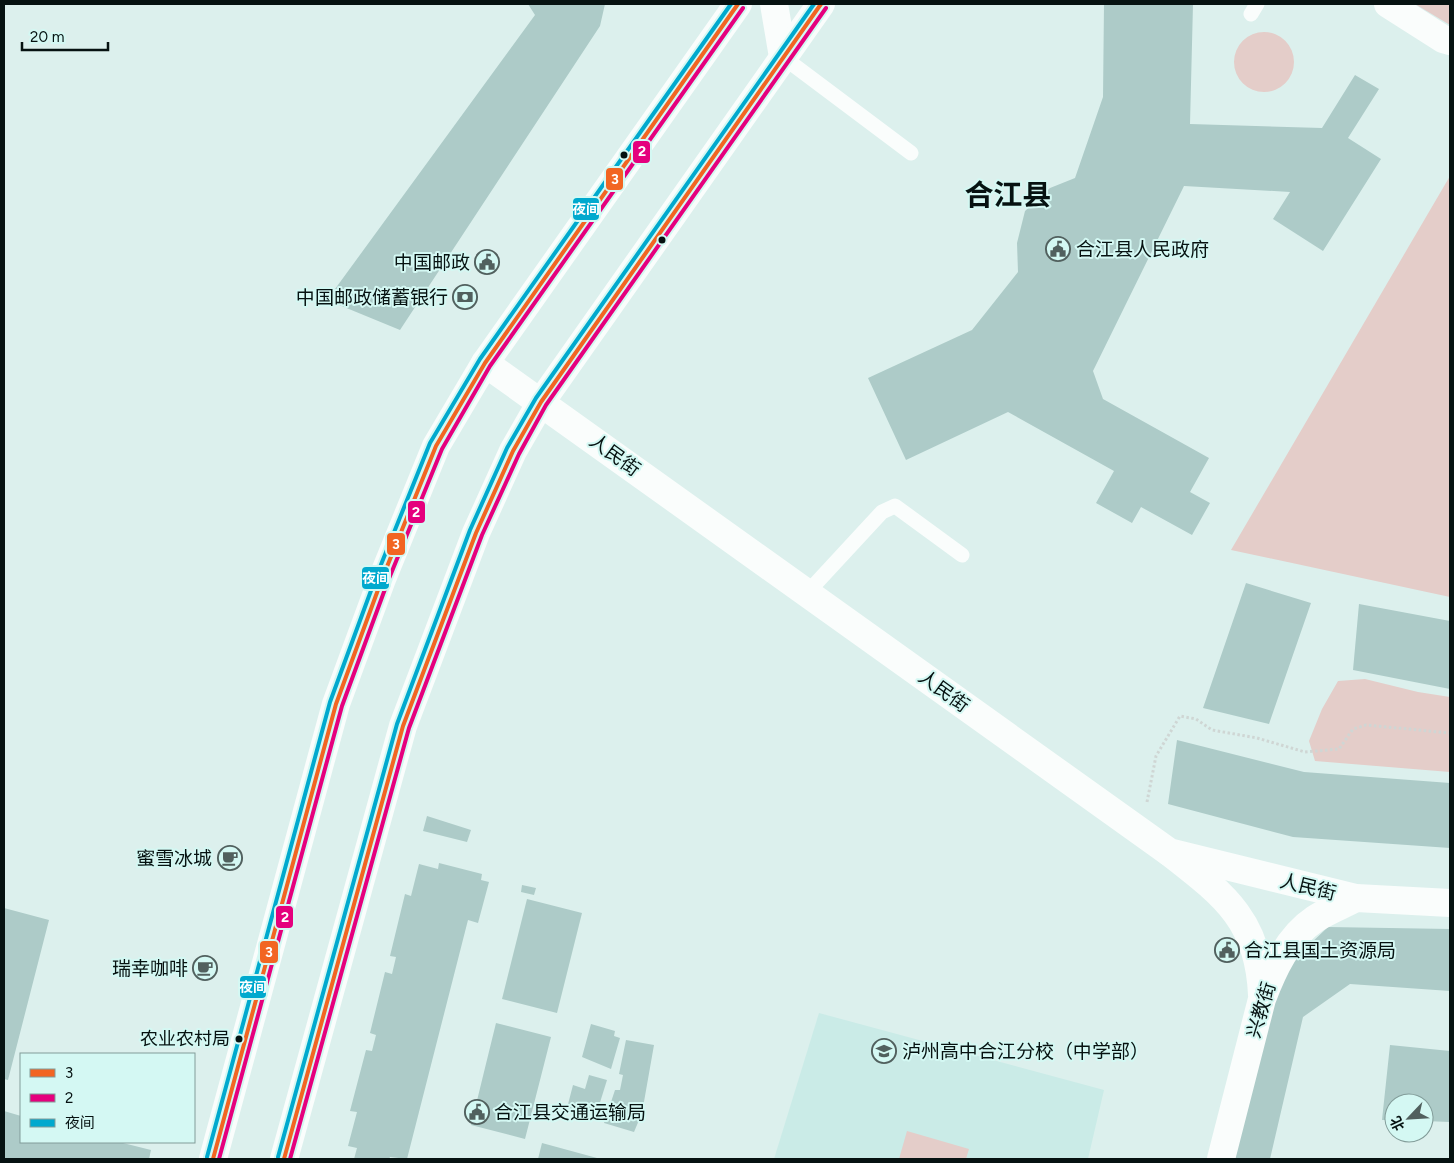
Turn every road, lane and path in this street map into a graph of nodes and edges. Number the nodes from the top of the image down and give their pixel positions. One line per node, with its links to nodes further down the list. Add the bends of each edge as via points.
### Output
1 (738, 4): 8 (main road)
2 (774, 4): 6 (main road)
3 (822, 4): 6 (main road)
4 (1388, 4): 5 (main road)
5 (1450, 41)
6 (783, 58): 7 (lane); 9 (main road)
7 (911, 153)
8 (486, 363): 9 (main road, 人民街); 18 (main road, via 436,446 336,704)
9 (541, 402): 11 (main road, 人民街); 19 (main road, via 513,450 476,533 403,726)
10 (962, 555): 11 (lane, via 895,506 882,512)
11 (807, 593): 13 (main road, 人民街)
12 (1450, 733): 13 (path, via 1366,725 1353,729 1339,749 1305,752 1257,738 1212,730 1196,719 1180,716 1156,756 1150,795)
13 (1136, 828): 14 (main road, 人民街)
14 (1169, 852): 15 (main road, 人民街); 17 (main road, via 1205,880 1240,918 1259,958)
15 (1356, 898): 16 (main road, 人民街); 17 (main road, 兴教街, via 1314,920 1298,934 1282,954)
16 (1450, 903)
17 (1262, 999): 20 (main road, 兴教街)
18 (214, 1159)
19 (284, 1159)
20 (1221, 1159)

